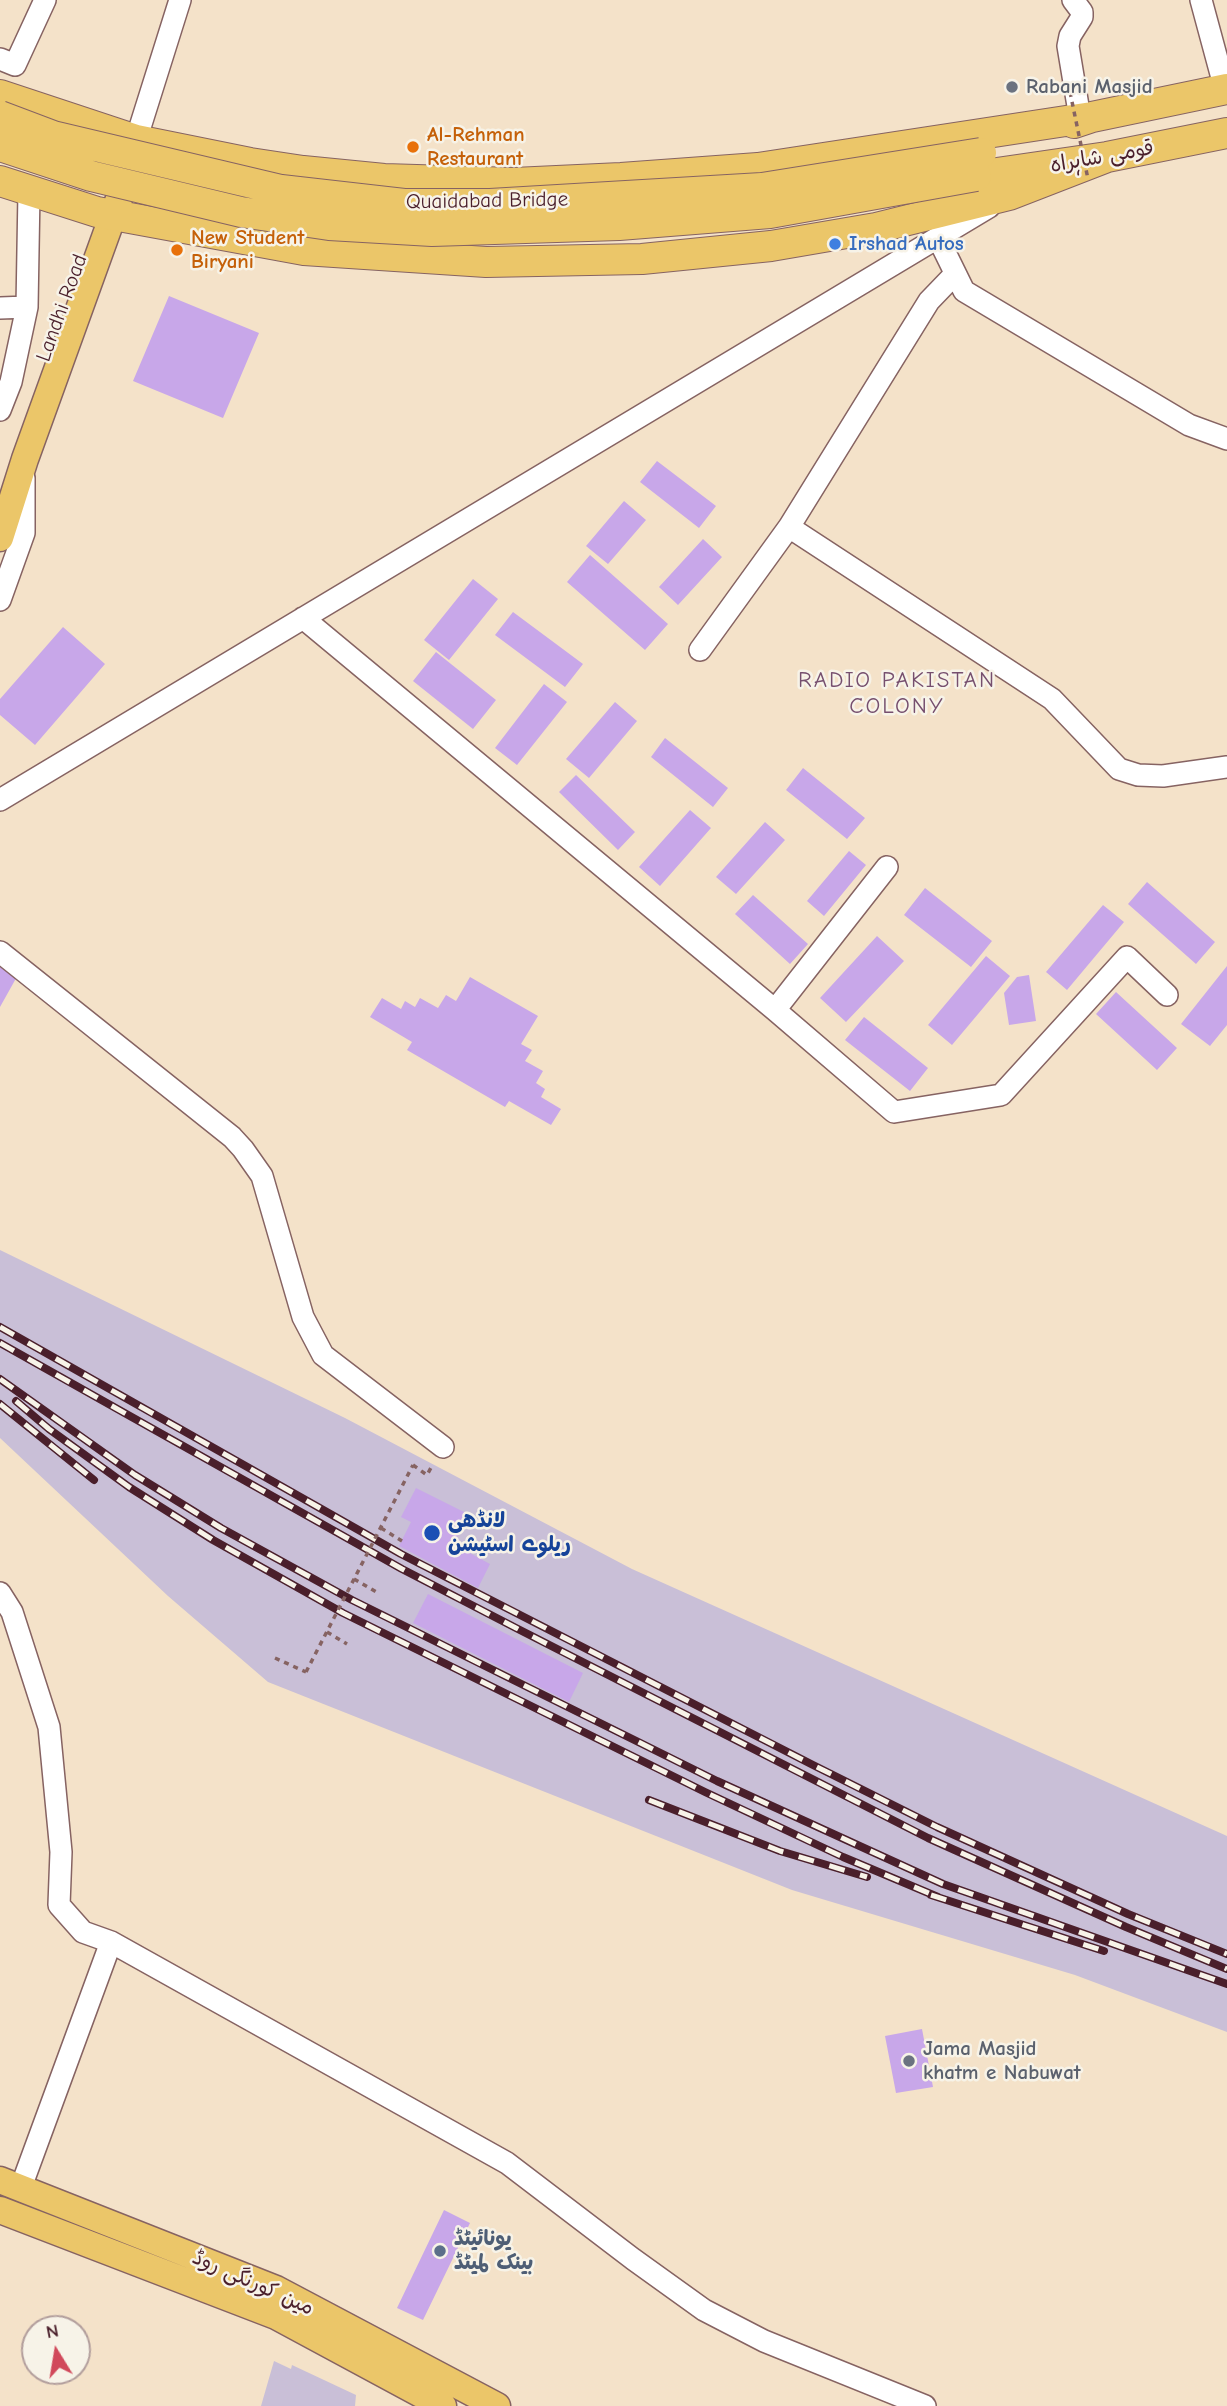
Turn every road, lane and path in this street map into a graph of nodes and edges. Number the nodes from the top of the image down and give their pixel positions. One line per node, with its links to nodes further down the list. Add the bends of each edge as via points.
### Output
1 (45, 0): 5 (street, via 15,65)
2 (180, 0): 11 (street)
3 (1073, 0): 8 (street, via 1082,17 1068,46)
4 (1201, 0): 6 (street)
5 (0, 59)
6 (1226, 89): 8 (highway, قومی شاہراہ)
7 (0, 95): 11 (highway)
8 (1081, 109): 11 (highway, via 758,168 514,183 303,171); 13 (highway, قومی شاہراہ); 14 (path, bridge)
9 (0, 116): 13 (highway, Quaidabad Bridge, bridge, via 53,136 281,190 404,204 490,204 762,188)
10 (1227, 133): 14 (highway, قومی شاہراہ)
11 (130, 138): 18 (main road)
12 (0, 146): 13 (highway, Quaidabad Bridge, bridge, via 91,176 240,212 329,225 432,231 619,225 770,213)
13 (979, 165): 14 (highway, قومی شاہراہ)
14 (1098, 168): 17 (highway)
15 (0, 181): 16 (highway)
16 (29, 192): 18 (highway); 21 (street)
17 (1009, 195): 18 (highway, via 876,228 771,246 629,260 486,262 304,250); 19 (street)
18 (106, 214): 25 (main road); 26 (main road, Landhi Road)
19 (938, 238): 20 (street); 30 (street)
20 (955, 274): 24 (street, via 964,290 1189,425); 27 (street, via 929,300)
21 (27, 307): 22 (street); 23 (street, via 11,382)
22 (0, 308)
23 (0, 410)
24 (1227, 439)
25 (24, 459): 28 (main road); 29 (street, via 24,533)
26 (0, 479)
27 (789, 527): 31 (street); 32 (street, via 1052,699 1119,769 1163,776)
28 (1, 534)
29 (0, 600)
30 (303, 618): 33 (street); 37 (street)
31 (700, 650)
32 (1227, 767)
33 (0, 800)
34 (887, 867): 37 (street)
35 (0, 952): 38 (street, via 243,1149 262,1177 303,1317 323,1355)
36 (1167, 995): 37 (street, via 1127,957 1001,1094 894,1112)
37 (775, 1010)
38 (443, 1447)
39 (428, 1475): 40 (path, bridge, via 413,1465)
40 (381, 1528): 41 (path); 42 (path, bridge)
41 (402, 1541)
42 (354, 1579): 44 (path); 45 (path, bridge)
43 (0, 1593): 48 (street, via 12,1612 49,1727 61,1852 59,1905 83,1932)
44 (378, 1593)
45 (327, 1632): 46 (path); 47 (path, bridge, via 306,1672)
46 (347, 1644)
47 (275, 1658)
48 (111, 1942): 49 (street); 53 (street, via 507,2163 704,2310 764,2341)
49 (11, 2183): 52 (main road, مین کورنگی روڈ, via 276,2288)
50 (0, 2210): 51 (main road, مین کورنگی روڈ, via 276,2316)
51 (443, 2406)
52 (497, 2406)
53 (925, 2406)

